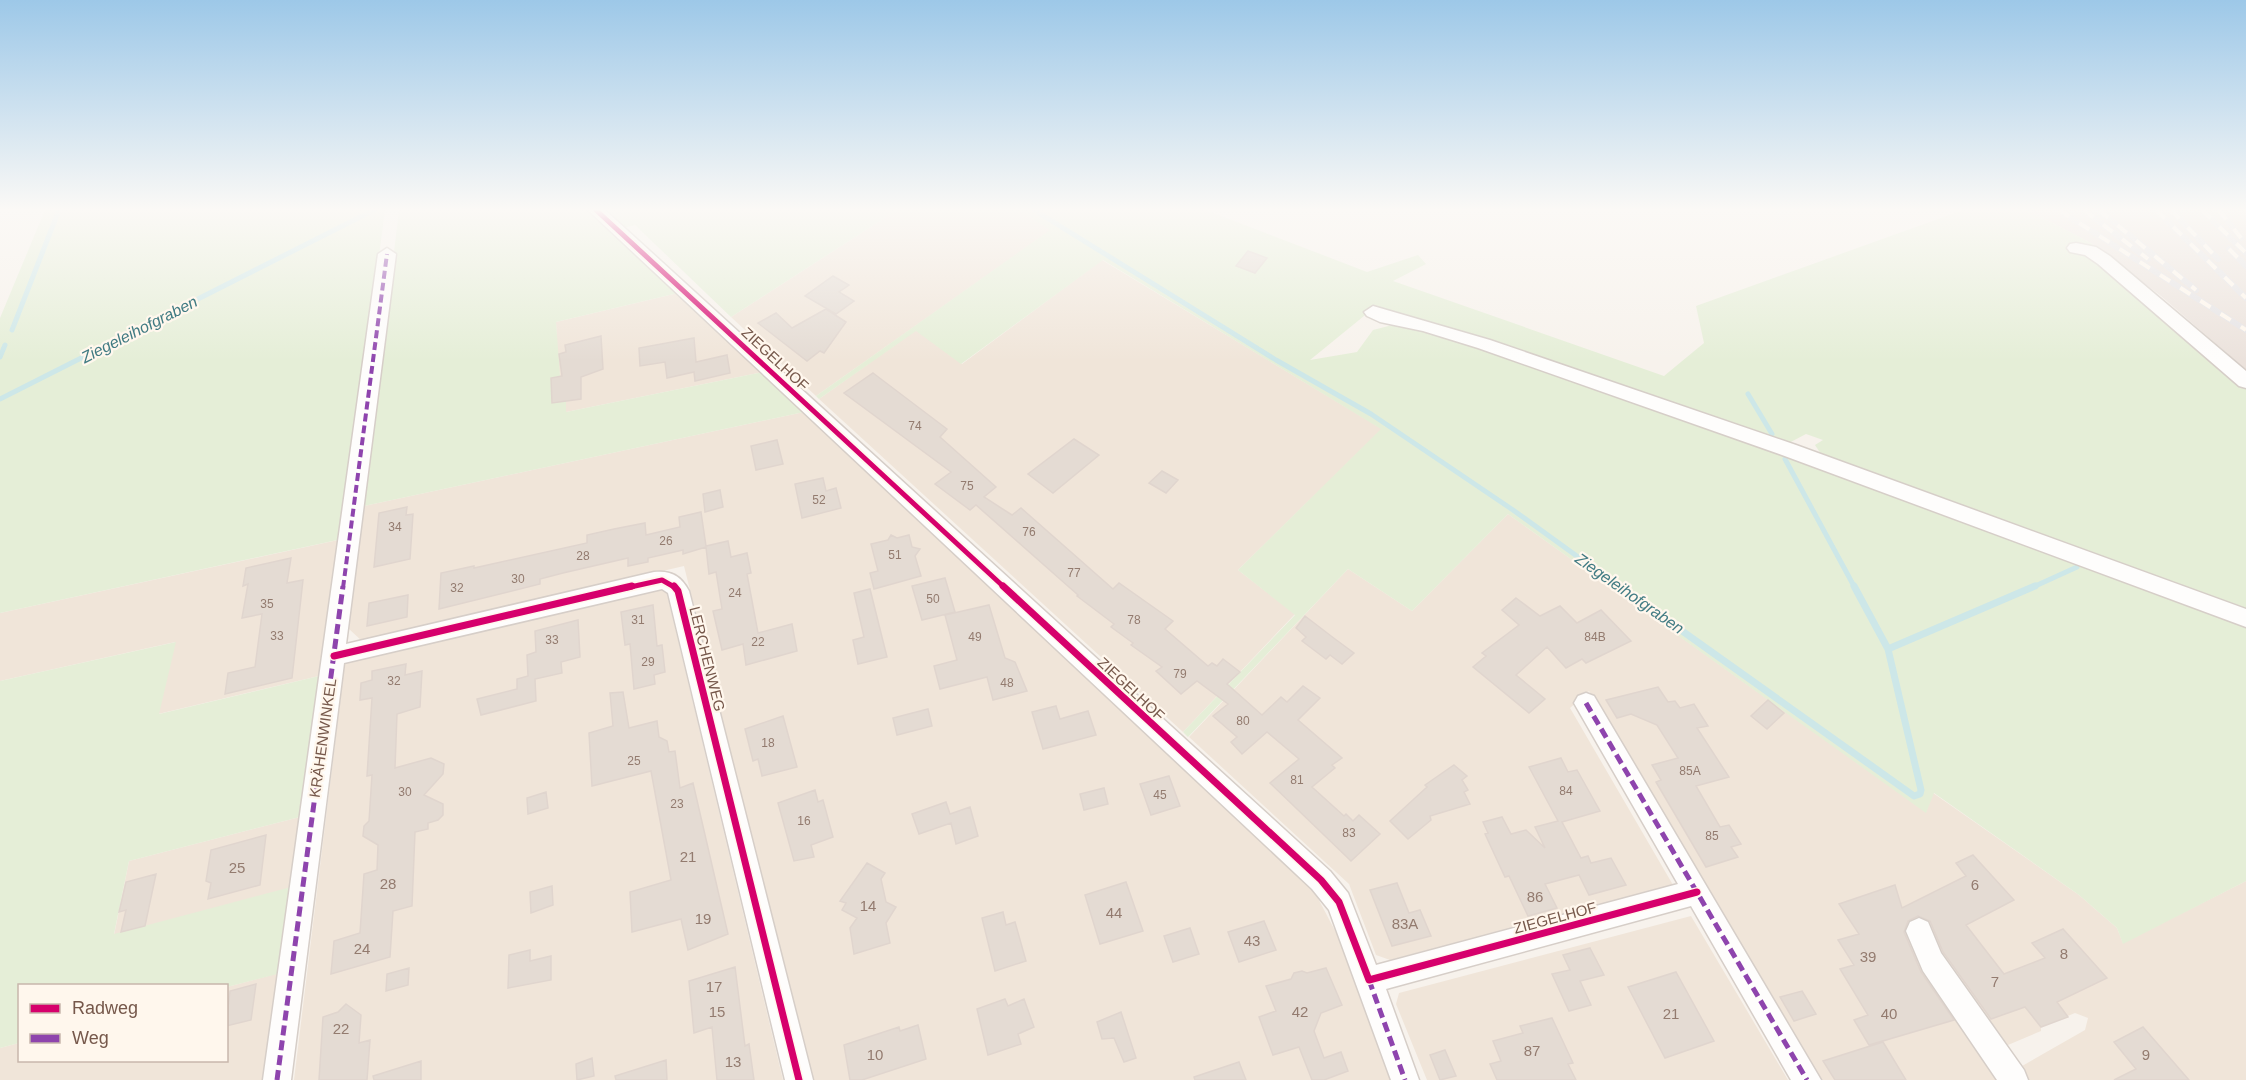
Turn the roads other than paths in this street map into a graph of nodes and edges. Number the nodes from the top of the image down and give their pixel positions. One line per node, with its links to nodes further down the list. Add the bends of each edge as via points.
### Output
1 (386, 260): 7 (street, KRÄHENWINKEL)
2 (650, 260): 11 (street, ZIEGELHOF, via 1320,880 1339,902)
3 (2104, 260): 5 (street)
4 (1373, 312): 6 (street, via 1484,344 1778,446)
5 (2246, 381)
6 (2246, 618)
7 (334, 656): 12 (street, KRÄHENWINKEL); 13 (street, LERCHENWEG, via 654,581 665,579 673,583)
8 (1586, 703): 9 (street)
9 (1697, 892): 11 (street, ZIEGELHOF); 15 (street)
10 (1919, 930): 16 (street, via 1932,962)
11 (1369, 980): 14 (street, ZIEGELHOF)
12 (277, 1080)
13 (799, 1080)
14 (1405, 1080)
15 (1807, 1080)
16 (2014, 1080)

